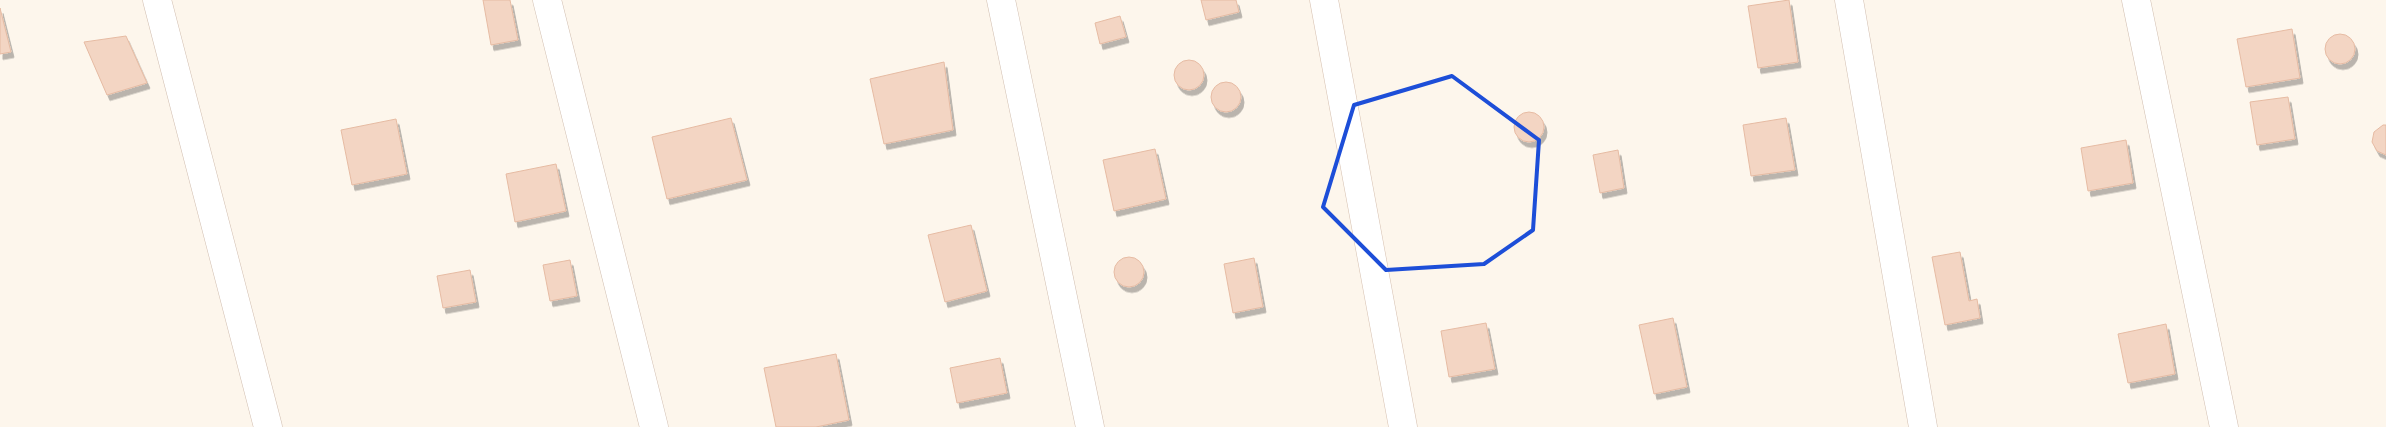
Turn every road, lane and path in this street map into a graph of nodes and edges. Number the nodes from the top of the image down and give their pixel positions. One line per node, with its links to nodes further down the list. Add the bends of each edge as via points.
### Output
1 (157, 0): 7 (street)
2 (547, 0): 8 (street)
3 (1002, 0): 9 (street)
4 (1324, 0): 10 (street)
5 (1849, 0): 11 (street)
6 (2136, 0): 12 (street)
7 (268, 427)
8 (654, 427)
9 (1090, 427)
10 (1403, 427)
11 (1923, 427)
12 (2224, 427)

